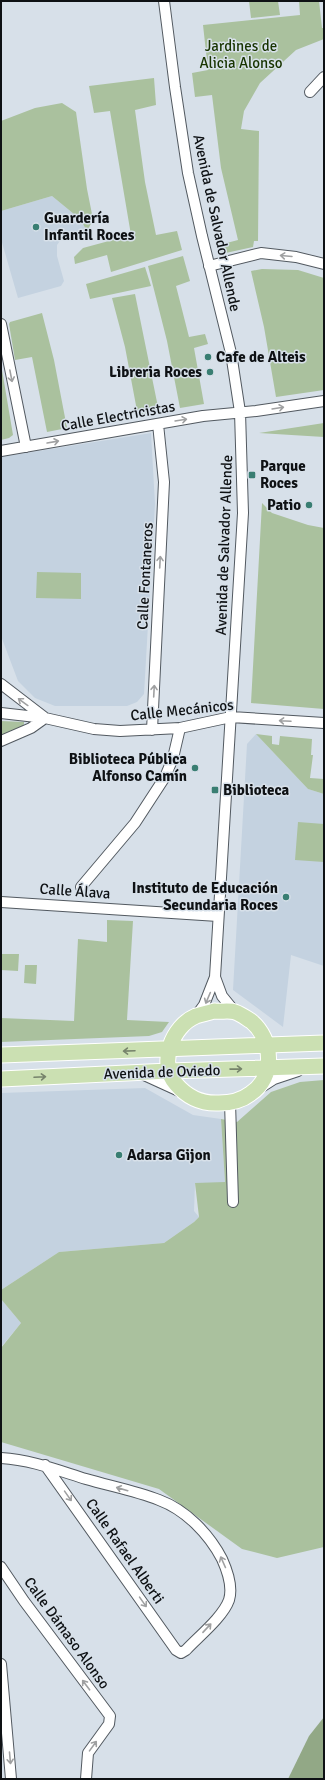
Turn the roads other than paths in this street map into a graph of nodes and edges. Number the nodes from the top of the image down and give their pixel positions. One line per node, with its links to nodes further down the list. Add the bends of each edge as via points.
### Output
1 (164, 1): 5 (street, Avenida de Salvador Allende, via 188,173)
2 (324, 77): 3 (street)
3 (310, 92)
4 (324, 264): 5 (street, one-way to 5, via 296,256 261,253)
5 (209, 266): 8 (street, Avenida de Salvador Allende, via 231,353)
6 (1, 324): 10 (street, one-way to 10)
7 (324, 401): 8 (street, Calle Electricistas, one-way to 7)
8 (240, 412): 9 (street, Calle Electricistas, one-way to 8); 15 (street, Avenida de Salvador Allende, via 243,513)
9 (158, 424): 10 (street, Calle Electricistas, one-way to 9); 18 (street, Calle Fontaneros, one-way to 9, via 164,482)
10 (26, 447): 11 (street, Calle Electricistas)
11 (1, 451)
12 (1, 684): 14 (street, one-way to 12)
13 (1, 713): 14 (street, Calle Mecánicos)
14 (45, 718): 18 (street, Calle Mecánicos, via 94,729); 19 (street, via 31,728)
15 (232, 718): 16 (street, Calle Mecánicos, one-way to 15); 17 (street, Calle Mecánicos); 22 (street, Avenida de Salvador Allende)
16 (324, 723)
17 (180, 728): 18 (street, Calle Mecánicos); 20 (street, via 173,758 165,777 135,823)
18 (152, 730)
19 (1, 741)
20 (81, 888)
21 (1, 902): 22 (street, Calle Álava)
22 (218, 916): 23 (street, Avenida de Salvador Allende)
23 (215, 977): 24 (street, Avenida de Salvador Allende, via 222,996); 25 (street, Avenida de Salvador Allende, one-way to 25, via 204,1005)
24 (235, 1012): 25 (main road, via 214,1011); 26 (main road)
25 (196, 1016): 30 (main road, via 181,1027)
26 (258, 1027): 28 (main road); 29 (main road)
27 (324, 1043): 28 (main road, Avenida de Oviedo)
28 (292, 1044): 29 (main road, Avenida de Oviedo)
29 (267, 1045): 30 (main road, Avenida de Oviedo); 33 (main road)
30 (168, 1049): 31 (main road, Avenida de Oviedo, one-way to 31); 34 (main road)
31 (1, 1055)
32 (320, 1066): 33 (main road, Avenida de Oviedo); 38 (street, via 280,1077)
33 (268, 1067): 34 (main road, Avenida de Oviedo, one-way to 33); 38 (main road, via 260,1084)
34 (169, 1071): 35 (main road, Avenida de Oviedo); 37 (main road, via 175,1083)
35 (137, 1072): 36 (main road, Avenida de Oviedo, one-way to 35); 37 (street)
36 (1, 1079)
37 (186, 1094): 39 (main road, via 201,1102)
38 (251, 1094): 39 (main road)
39 (230, 1102): 40 (street)
40 (232, 1202)
41 (1, 1458): 42 (street)
42 (45, 1465): 42 (street, Calle Rafael Alberti, one-way to 42, via 176,1650 180,1653 186,1650 222,1612 229,1600 228,1574 216,1547 199,1527 159,1499 84,1479)
43 (1, 1567): 46 (street, Calle Dámaso Alonso, one-way to 43, via 88,1753 109,1724 110,1716)
44 (1, 1664): 45 (street, one-way to 45)
45 (12, 1779)
46 (86, 1779)

